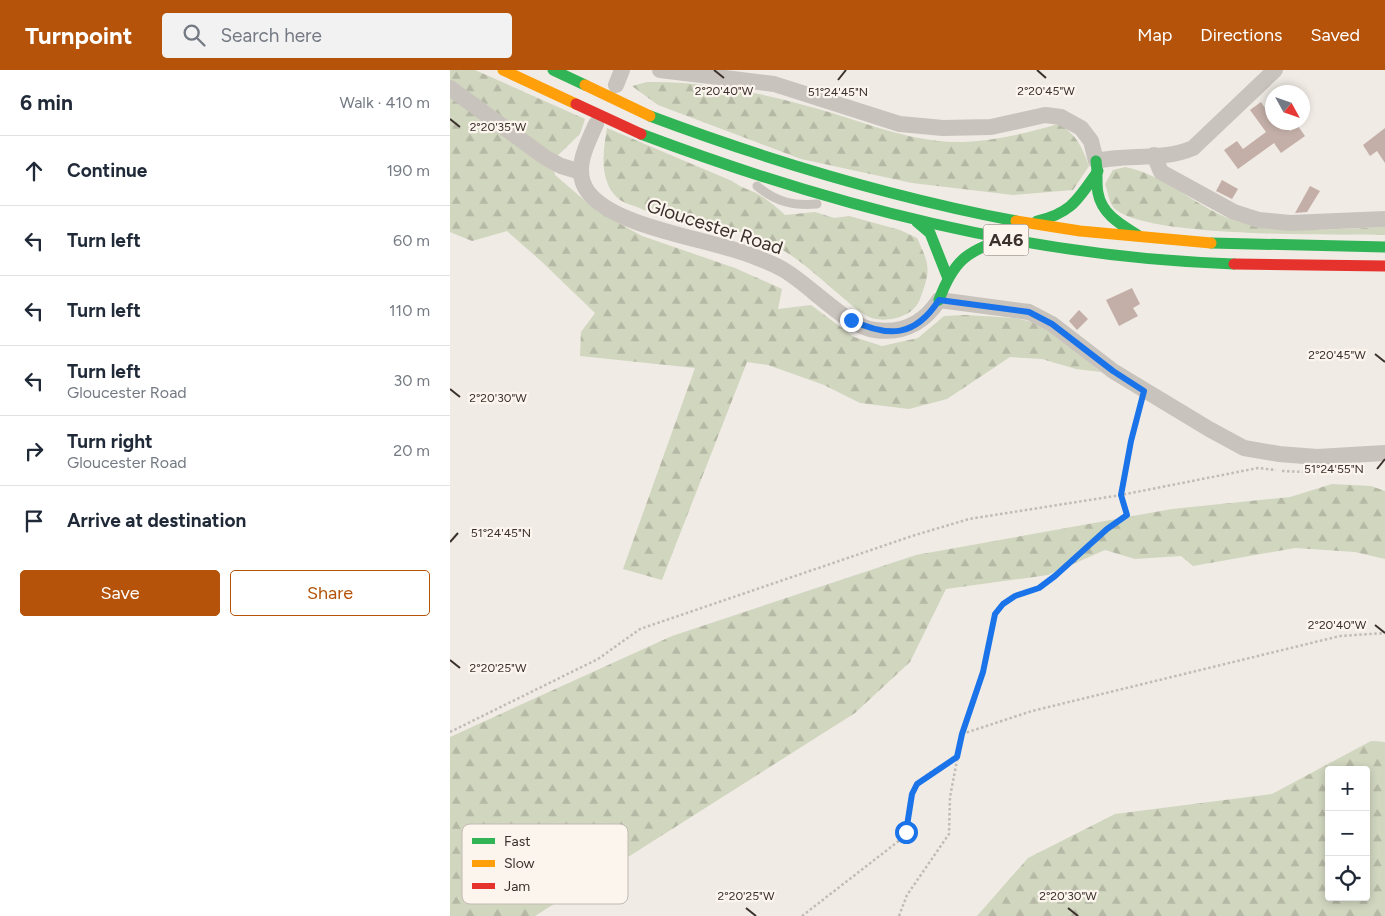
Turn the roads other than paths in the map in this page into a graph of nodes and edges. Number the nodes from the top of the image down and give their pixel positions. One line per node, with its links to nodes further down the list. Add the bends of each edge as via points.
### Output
1 (503, 70): 10 (highway, A46, bridge, via 641,134)
2 (554, 70): 14 (highway, A46, bridge, via 650,116 706,138 836,180)
3 (660, 70): 8 (street, via 774,84 900,124 943,128 992,127 1045,115 1062,118 1080,128 1091,141)
4 (1275, 70): 7 (street, via 1192,148 1177,155)
5 (450, 88): 9 (street, via 546,158)
6 (596, 124): 9 (street, via 582,157)
7 (1154, 155): 8 (street); 12 (street, via 1161,172 1234,212 1259,220 1290,223)
8 (1097, 166): 14 (highway, via 1072,209); 15 (highway, via 1098,193 1104,209)
9 (581, 172): 20 (street, Gloucester Road, via 588,192 616,213 751,255 784,270 851,320 873,330 892,332 918,324)
10 (746, 173): 11 (highway, A46); 11 (lane, via 780,202 799,206 819,204)
11 (830, 198): 13 (highway, A46)
12 (1385, 219)
13 (917, 222): 16 (highway, A46); 19 (highway, via 930,233)
14 (1027, 223): 15 (highway, A46)
15 (1142, 238): 17 (highway, A46, via 1257,246)
16 (1004, 239): 18 (highway, A46, via 1116,256 1188,262 1252,266); 19 (highway, via 978,247 962,257)
17 (1385, 247)
18 (1385, 266)
19 (947, 276): 20 (highway)
20 (939, 300): 21 (street, via 1029,312 1052,324 1144,391 1244,448 1317,457)
21 (1385, 453)

